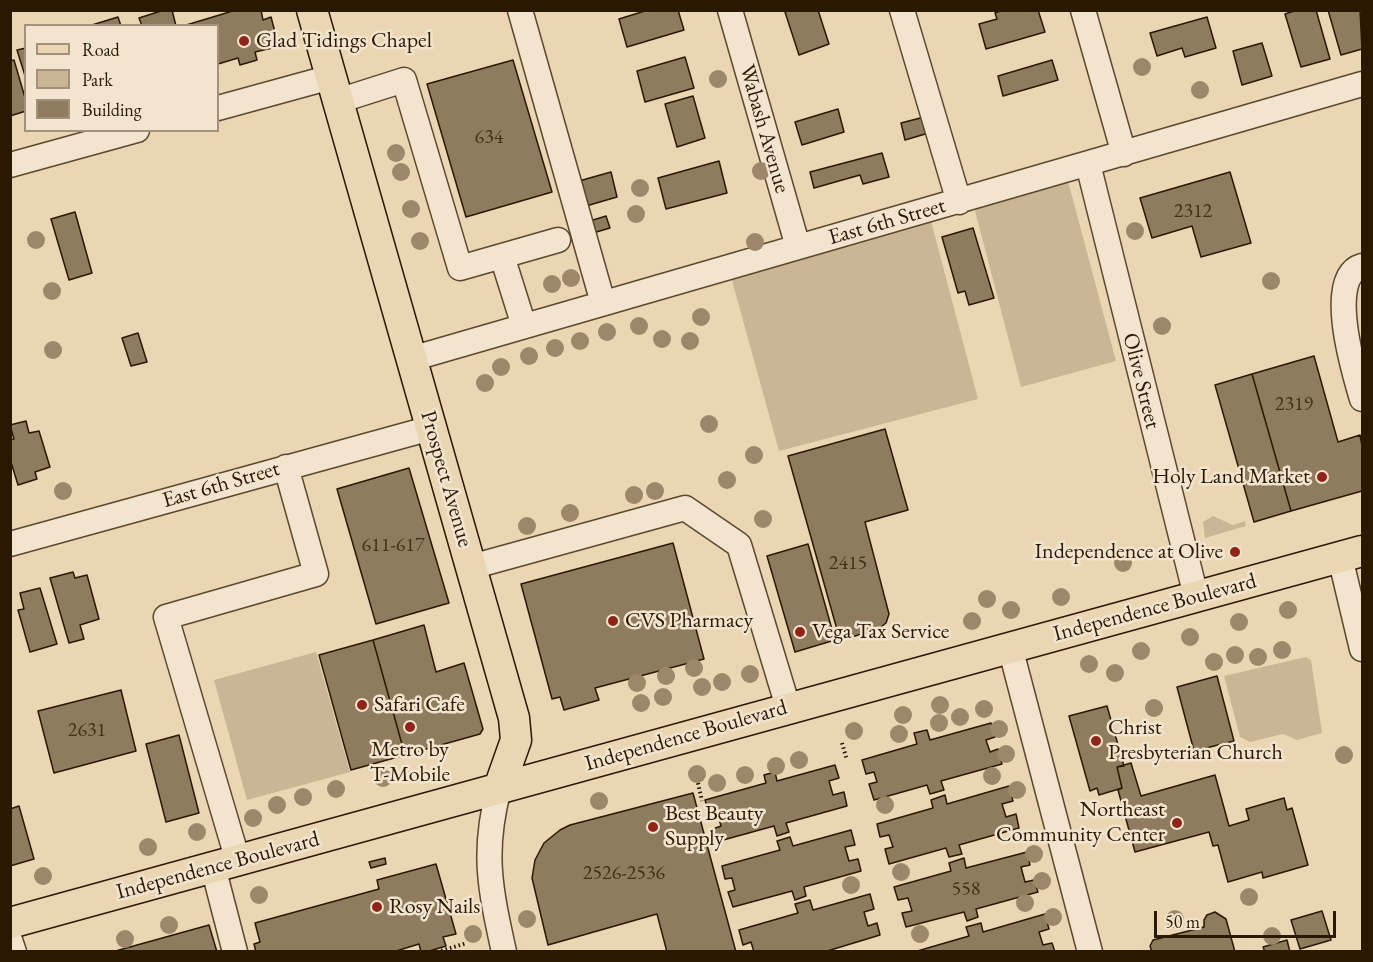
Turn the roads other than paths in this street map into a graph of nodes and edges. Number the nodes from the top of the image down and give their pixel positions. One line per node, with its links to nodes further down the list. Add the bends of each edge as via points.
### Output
1 (312, 10): 7 (main road, Prospect Avenue)
2 (520, 10): 18 (street)
3 (730, 10): 15 (street, Wabash Avenue)
4 (902, 10): 13 (street)
5 (1083, 10): 10 (street)
6 (1362, 84): 10 (street, East 6th Street)
7 (334, 89): 8 (street); 16 (street, via 404,80 460,268); 20 (main road, Prospect Avenue)
8 (219, 108)
9 (130, 132): 12 (street)
10 (1124, 154): 11 (street, East 6th Street)
11 (1088, 164): 13 (street, East 6th Street); 27 (street, Olive Street)
12 (10, 165)
13 (959, 202): 15 (street, East 6th Street)
14 (558, 240): 16 (street)
15 (798, 247): 18 (street, East 6th Street)
16 (502, 256): 19 (street)
17 (1362, 266): 21 (street, via 1352,271 1343,296 1352,362)
18 (603, 303): 19 (street, East 6th Street)
19 (524, 326): 20 (street, East 6th Street)
20 (411, 358): 22 (main road, Prospect Avenue)
21 (1362, 399)
22 (431, 428): 23 (street, East 6th Street); 26 (main road, Prospect Avenue)
23 (286, 467): 24 (street, East 6th Street); 32 (street, via 316,574 166,617)
24 (10, 544)
25 (1351, 554): 27 (main road, Independence Boulevard); 29 (street)
26 (471, 567): 30 (street, via 685,508 739,545); 31 (main road, Prospect Avenue, via 514,718 516,740)
27 (1196, 596): 28 (main road, Independence Boulevard)
28 (1010, 647): 30 (main road, Independence Boulevard); 38 (street)
29 (1362, 649)
30 (788, 707): 31 (main road, Independence Boulevard)
31 (499, 788): 32 (main road, Independence Boulevard); 37 (street, Prospect Avenue, via 488,840 492,897)
32 (226, 864): 33 (main road, Independence Boulevard); 36 (street)
33 (10, 923)
34 (10, 940): 35 (street)
35 (14, 951)
36 (236, 951)
37 (504, 951)
38 (1090, 951)

